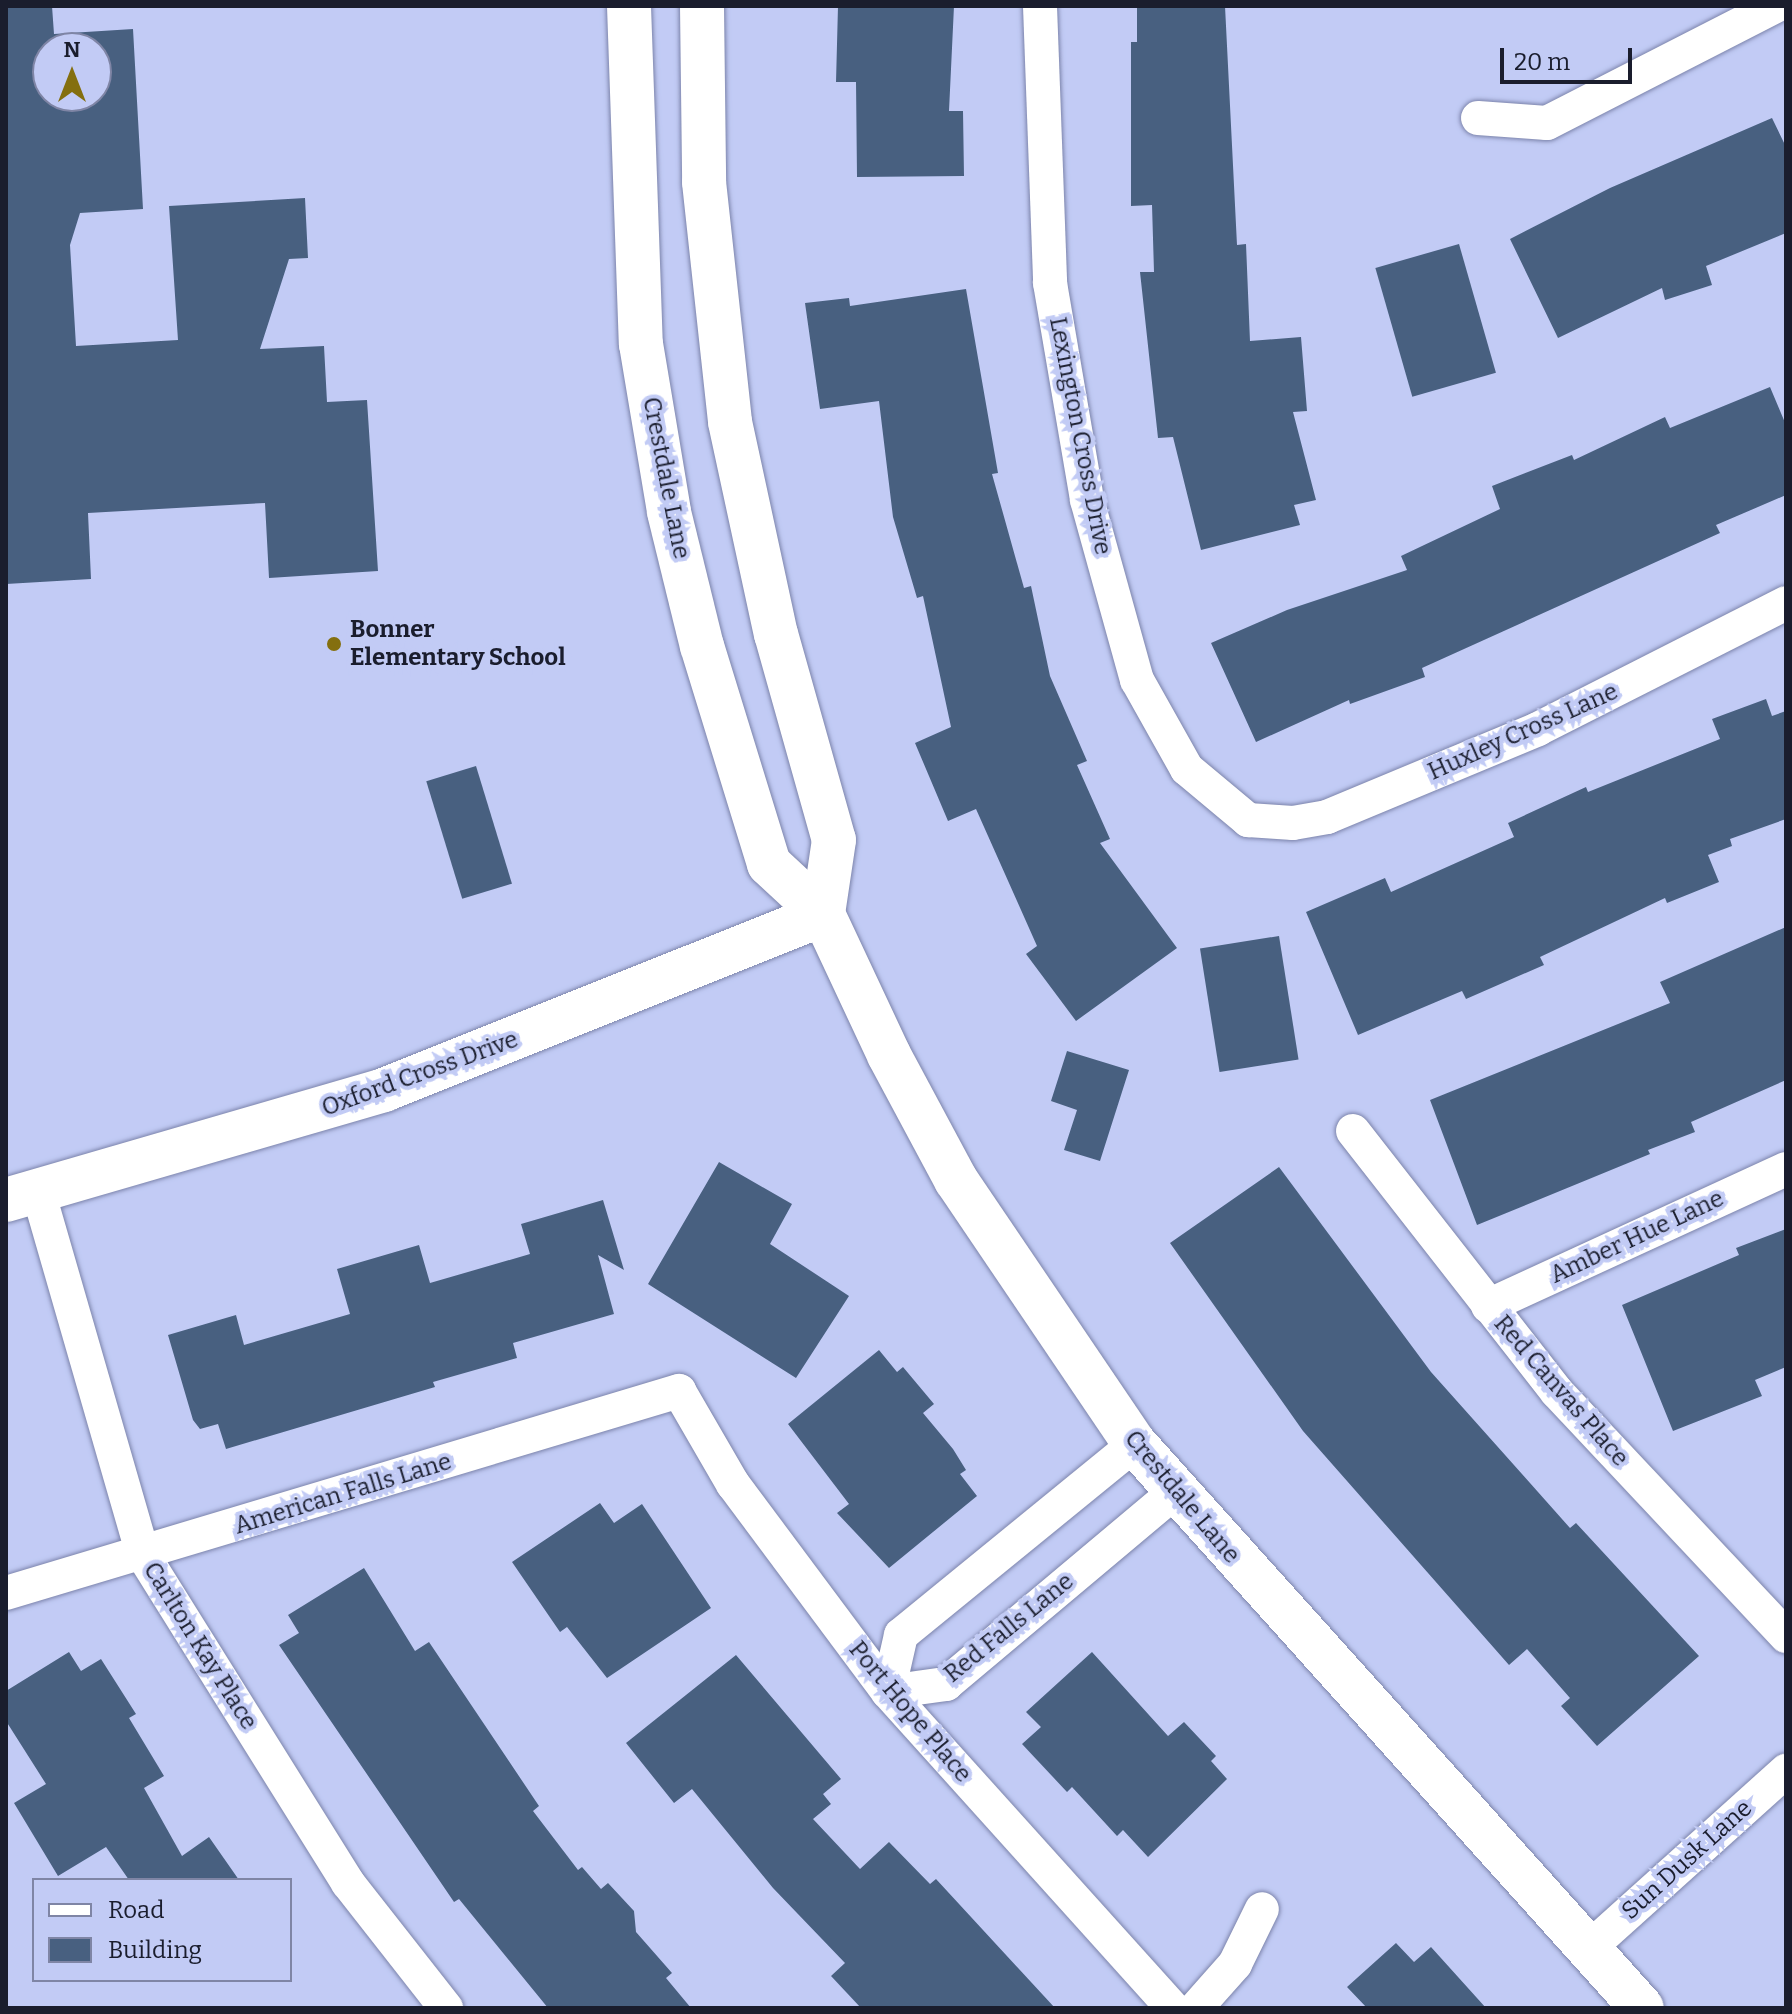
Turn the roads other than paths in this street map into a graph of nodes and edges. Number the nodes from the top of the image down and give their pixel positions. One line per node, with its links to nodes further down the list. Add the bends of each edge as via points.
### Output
1 (629, 6): 8 (street, Crestdale Lane, via 641,344 669,512 702,646 769,864)
2 (702, 6): 8 (street, via 704,182 729,410 747,516 834,840)
3 (1040, 6): 7 (street, Lexington Cross Drive, via 1050,283 1087,500 1137,680 1187,769)
4 (1776, 6): 5 (street, via 1547,123)
5 (1478, 118)
6 (1786, 603): 7 (street, Huxley Cross Lane, via 1538,729 1327,817 1293,823)
7 (1248, 820)
8 (823, 914): 11 (street, Oxford Cross Drive, via 384,1090); 14 (street, Crestdale Lane, via 889,1055 956,1180)
9 (1353, 1131): 12 (street, Red Canvas Place)
10 (1786, 1169): 12 (street, Amber Hue Lane)
11 (22, 1196): 16 (street, Carlton Kay Place)
12 (1488, 1306): 18 (street, Red Canvas Place, via 1557,1392)
13 (679, 1391): 16 (street, American Falls Lane); 19 (street, Port Hope Place, via 733,1484)
14 (1135, 1444): 15 (street, Crestdale Lane); 19 (street, via 901,1635)
15 (1174, 1493): 19 (street, Red Falls Lane, via 946,1684); 22 (street, Crestdale Lane)
16 (143, 1555): 17 (street, American Falls Lane); 23 (street, Carlton Kay Place, via 348,1883)
17 (6, 1593)
18 (1786, 1636)
19 (888, 1692): 24 (street, Port Hope Place)
20 (1786, 1771): 22 (street, Sun Dusk Lane)
21 (1262, 1909): 25 (street, via 1235,1964)
22 (1587, 1950): 26 (street, Crestdale Lane)
23 (446, 2008)
24 (1173, 2008)
25 (1196, 2008)
26 (1642, 2008)

